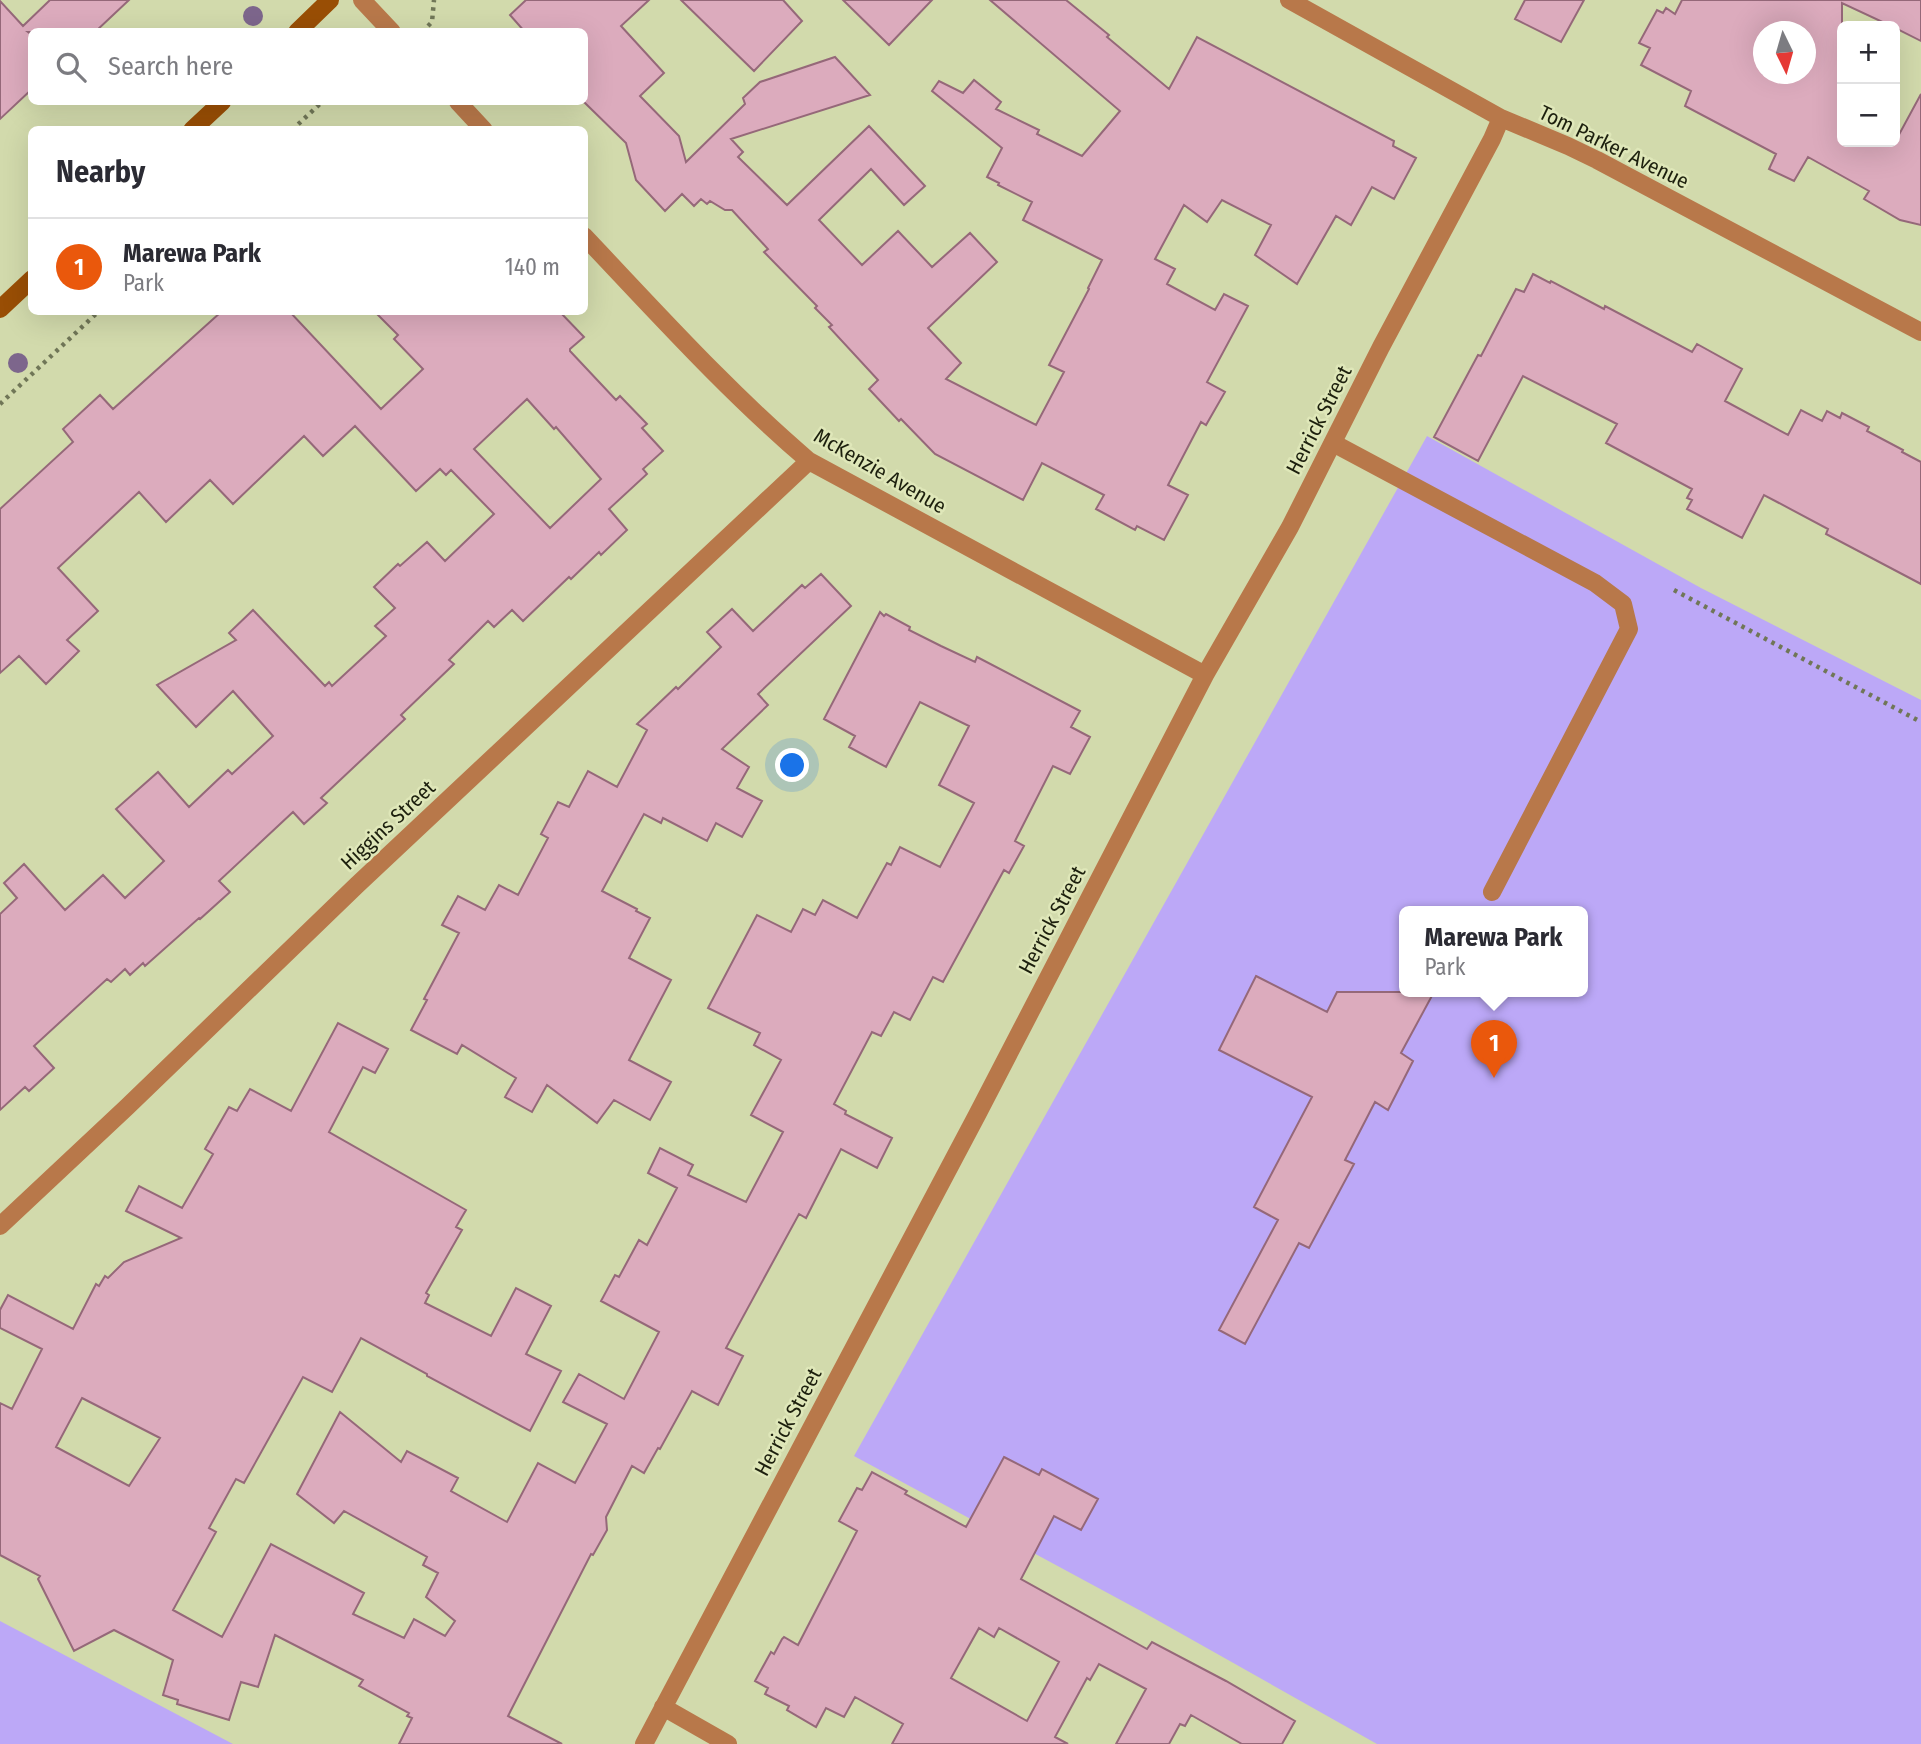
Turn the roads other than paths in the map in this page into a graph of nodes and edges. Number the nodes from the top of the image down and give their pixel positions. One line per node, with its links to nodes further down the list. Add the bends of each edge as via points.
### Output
1 (330, 0): 4 (main road)
2 (362, 0): 5 (street)
3 (1289, 0): 8 (street, Tom Parker Avenue)
4 (301, 28)
5 (388, 28)
6 (219, 105): 9 (main road)
7 (461, 105): 10 (street)
8 (1501, 118): 14 (street, Tom Parker Avenue, via 1597,160); 15 (street, Herrick Street)
9 (196, 126)
10 (480, 126)
11 (588, 240): 16 (street, McKenzie Avenue, via 766,424)
12 (28, 283): 13 (main road)
13 (0, 309)
14 (1921, 332)
15 (1333, 443): 17 (street, Herrick Street); 18 (street, via 1595,583 1623,604 1629,629)
16 (810, 461): 17 (street, McKenzie Avenue); 19 (street, Higgins Street)
17 (1205, 675): 20 (street, Herrick Street)
18 (1492, 892)
19 (0, 1226)
20 (663, 1707): 21 (street, Herrick Street); 22 (street)
21 (644, 1744)
22 (728, 1744)

